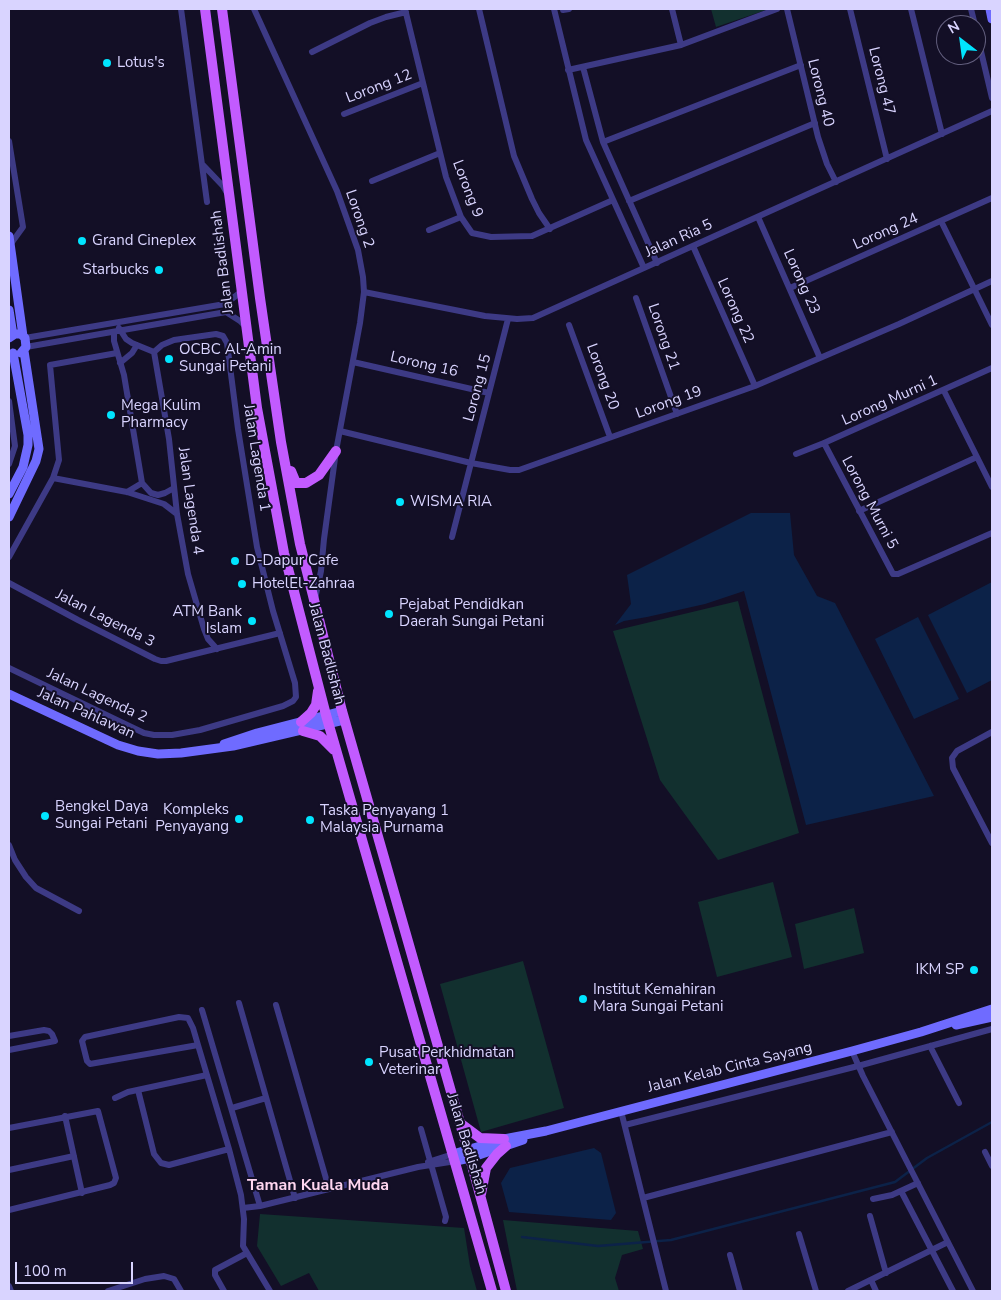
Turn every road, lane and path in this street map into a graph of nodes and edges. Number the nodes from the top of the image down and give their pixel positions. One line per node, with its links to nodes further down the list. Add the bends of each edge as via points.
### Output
1 (181, 9): 31 (street)
2 (204, 9): 36 (main road, Jalan Badlishah)
3 (222, 9): 78 (main road, Jalan Badlishah)
4 (254, 9): 52 (street, Lorong 2, via 342,204 358,250)
5 (479, 9): 42 (street, via 514,156 532,199)
6 (554, 9): 20 (street)
7 (672, 9): 15 (street)
8 (777, 9): 15 (street)
9 (787, 9): 18 (street, Lorong 40)
10 (850, 9): 30 (street, Lorong 47)
11 (911, 9): 26 (street)
12 (990, 9): 14 (street)
13 (406, 11): 16 (street, via 370,23); 21 (street, Lorong 9)
14 (992, 18)
15 (680, 45): 19 (street)
16 (312, 52)
17 (984, 65): 22 (street)
18 (801, 66): 25 (street, Lorong 40); 28 (street)
19 (583, 67): 20 (street); 28 (street)
20 (568, 70): 35 (street, via 586,140)
21 (423, 83): 24 (street, Lorong 12); 29 (street, Lorong 9)
22 (992, 98)
23 (992, 111): 26 (street, Jalan Ria 5)
24 (344, 114)
25 (814, 123): 33 (street, Lorong 40); 37 (street)
26 (942, 134): 30 (street, Jalan Ria 5)
27 (9, 141): 44 (street, via 23,227)
28 (603, 142): 37 (street)
29 (440, 153): 32 (street); 39 (street, Lorong 9)
30 (887, 159): 33 (street, Jalan Ria 5)
31 (201, 162): 36 (street, via 223,186); 38 (street)
32 (372, 181)
33 (836, 182): 40 (street, Jalan Ria 5)
34 (992, 198): 41 (street, Lorong 24)
35 (613, 200): 42 (street, Lorong 9); 47 (street)
36 (231, 201): 51 (main road, Jalan Badlishah)
37 (629, 201): 46 (street)
38 (207, 202)
39 (461, 217): 42 (street, Lorong 9, via 472,233 482,236 532,236); 43 (street)
40 (758, 217): 45 (street, Jalan Ria 5); 49 (street, Lorong 23)
41 (940, 221): 49 (street, Lorong 24); 50 (street)
42 (550, 229)
43 (429, 230)
44 (9, 241): 62 (street)
45 (693, 246): 46 (street, Jalan Ria 5); 71 (street, Lorong 22)
46 (657, 263): 47 (street, Jalan Ria 5)
47 (644, 268): 55 (street, Jalan Ria 5, via 541,315)
48 (992, 281): 50 (street, Lorong 19)
49 (790, 288): 67 (street, Lorong 23)
50 (974, 290): 57 (street); 67 (street, Lorong 19)
51 (241, 292): 56 (street, via 224,304); 58 (main road, Jalan Badlishah)
52 (364, 292): 55 (street, Jalan Ria 5); 68 (street, Lorong 2)
53 (636, 298): 75 (street, Lorong 21)
54 (9, 310): 61 (street)
55 (508, 319): 73 (street, Lorong 15)
56 (118, 322): 60 (street); 62 (street)
57 (992, 325)
58 (246, 326): 60 (street, via 226,312); 103 (main road, Jalan Badlishah, via 257,408 281,536)
59 (569, 326): 77 (street, Lorong 20)
60 (117, 331): 62 (street); 63 (street); 66 (street)
61 (11, 336): 62 (street, via 18,334)
62 (25, 343): 64 (street, via 19,354); 93 (street, via 39,449)
63 (137, 345): 65 (street); 69 (street)
64 (11, 351): 90 (street, via 28,445 23,467)
65 (154, 352): 88 (street, Jalan Lagenda 4); 100 (street, Jalan Lagenda 1, via 174,340 216,334 224,336 257,547)
66 (117, 353): 69 (street); 85 (street, via 50,365 59,452)
67 (820, 358): 71 (street, Lorong 19)
68 (353, 362): 73 (street, Lorong 16); 76 (street, Lorong 2)
69 (120, 363): 86 (street)
70 (992, 368): 72 (street, Lorong Murni 1)
71 (755, 386): 75 (street, Lorong 19)
72 (944, 391): 79 (street, Lorong Murni 1); 82 (street)
73 (489, 393): 83 (street, Lorong 15)
74 (9, 401): 84 (street, via 15,446)
75 (677, 414): 77 (street, Lorong 19)
76 (340, 431): 81 (street, Lorong 2); 83 (street, Lorong 19)
77 (610, 437): 83 (street, Lorong 19, via 519,470)
78 (281, 442): 81 (main road, via 296,483 312,481); 99 (main road, Jalan Badlishah)
79 (824, 444): 80 (street, Lorong Murni 1); 91 (street, Lorong Murni 5)
80 (796, 454)
81 (335, 456): 99 (street, Lorong 2, via 321,571)
82 (977, 457): 87 (street); 91 (street)
83 (471, 463): 95 (street, Lorong 15)
84 (9, 464)
85 (53, 478): 89 (street); 96 (street)
86 (142, 483): 88 (street, via 151,493 158,495); 89 (street)
87 (992, 487)
88 (174, 488): 92 (street, Jalan Lagenda 4)
89 (127, 492): 92 (street, via 164,504)
90 (9, 494)
91 (859, 510): 94 (street, Lorong Murni 5, via 893,574)
92 (177, 514): 101 (street, Jalan Lagenda 4, via 188,574 204,629)
93 (9, 517)
94 (992, 533)
95 (452, 537)
96 (9, 557)
97 (9, 582): 98 (street, Jalan Lagenda 3)
98 (12, 587): 101 (street, Jalan Lagenda 3, via 155,660 166,661)
99 (314, 600): 106 (main road, Jalan Badlishah)
100 (280, 634): 101 (street, Jalan Lagenda 3); 105 (street, Jalan Lagenda 1, via 297,692)
101 (217, 649)
102 (9, 668): 105 (street, Jalan Lagenda 2, via 154,735 200,730)
103 (319, 687): 107 (main road, Jalan Badlishah); 108 (main road, via 316,704)
104 (9, 694): 108 (street, Jalan Pahlawan, via 127,748 158,754 214,748 257,733)
105 (293, 701)
106 (343, 716): 107 (street, Jalan Pahlawan); 135 (main road, Jalan Badlishah)
107 (327, 720): 108 (street, Jalan Pahlawan); 110 (main road, Jalan Badlishah)
108 (302, 726): 110 (main road, via 320,736)
109 (992, 732): 111 (street, via 957,751 952,758 953,768)
110 (337, 755): 145 (main road, Jalan Badlishah)
111 (992, 843)
112 (9, 845): 113 (street, via 15,860 36,888)
113 (79, 911)
114 (239, 1003): 130 (street)
115 (276, 1005): 150 (street)
116 (992, 1009): 120 (street, Jalan Kelab Cinta Sayang)
117 (202, 1010): 132 (street)
118 (992, 1017): 120 (street, Jalan Kelab Cinta Sayang)
119 (992, 1029): 123 (street)
120 (921, 1032): 125 (street, Jalan Kelab Cinta Sayang)
121 (9, 1036): 124 (street, via 49,1030 55,1041)
122 (198, 1045): 122 (street, via 90,1064 82,1041 85,1036 184,1017 191,1022); 127 (street)
123 (930, 1046): 126 (street); 131 (street)
124 (9, 1050)
125 (852, 1051): 126 (street); 133 (street, Jalan Kelab Cinta Sayang)
126 (858, 1066): 136 (street); 139 (street)
127 (207, 1075): 128 (street); 141 (street)
128 (138, 1090): 129 (street); 141 (street, via 154,1154 161,1163 169,1165)
129 (115, 1098)
130 (266, 1098): 132 (street); 153 (street)
131 (959, 1103)
132 (232, 1108): 157 (street)
133 (621, 1111): 136 (street); 140 (street, Jalan Kelab Cinta Sayang)
134 (65, 1116): 137 (street); 144 (street); 152 (street, via 98,1111 116,1173 114,1183)
135 (459, 1122): 140 (main road, via 480,1138); 143 (main road, Jalan Badlishah)
136 (625, 1125): 155 (street)
137 (9, 1128)
138 (421, 1129): 146 (street)
139 (892, 1132): 149 (street); 155 (street)
140 (505, 1142): 143 (street, Jalan Kelab Cinta Sayang); 154 (main road, via 486,1168)
141 (229, 1149): 158 (street)
142 (985, 1152): 147 (street)
143 (468, 1153): 145 (street, Jalan Kelab Cinta Sayang); 154 (main road, Jalan Badlishah)
144 (74, 1156): 148 (street); 152 (street)
145 (455, 1157): 146 (street); 175 (main road, Jalan Badlishah)
146 (431, 1163): 150 (street); 161 (street)
147 (992, 1166)
148 (9, 1170)
149 (916, 1180): 151 (street); 163 (street)
150 (329, 1189): 153 (street)
151 (901, 1191): 156 (street); 164 (street)
152 (82, 1193): 159 (street)
153 (295, 1198): 157 (street)
154 (480, 1198): 176 (main road, Jalan Badlishah)
155 (643, 1198): 177 (street)
156 (873, 1200)
157 (260, 1206): 158 (street)
158 (243, 1208): 165 (street, via 242,1242)
159 (9, 1210)
160 (870, 1216): 167 (street)
161 (445, 1221)
162 (799, 1234): 179 (street)
163 (948, 1242): 164 (street); 183 (street)
164 (933, 1250): 167 (street); 182 (street)
165 (247, 1253): 173 (street, via 215,1270); 174 (street)
166 (730, 1255): 178 (street)
167 (886, 1272): 168 (street)
168 (871, 1280): 180 (street); 181 (street)
169 (9, 1286): 170 (street)
170 (11, 1291)
171 (108, 1291): 172 (street, via 164,1276 174,1279)
172 (181, 1291)
173 (224, 1291)
174 (270, 1291)
175 (492, 1291)
176 (506, 1291)
177 (666, 1291)
178 (740, 1291)
179 (816, 1291)
180 (848, 1291)
181 (876, 1291)
182 (954, 1291)
183 (973, 1291)

